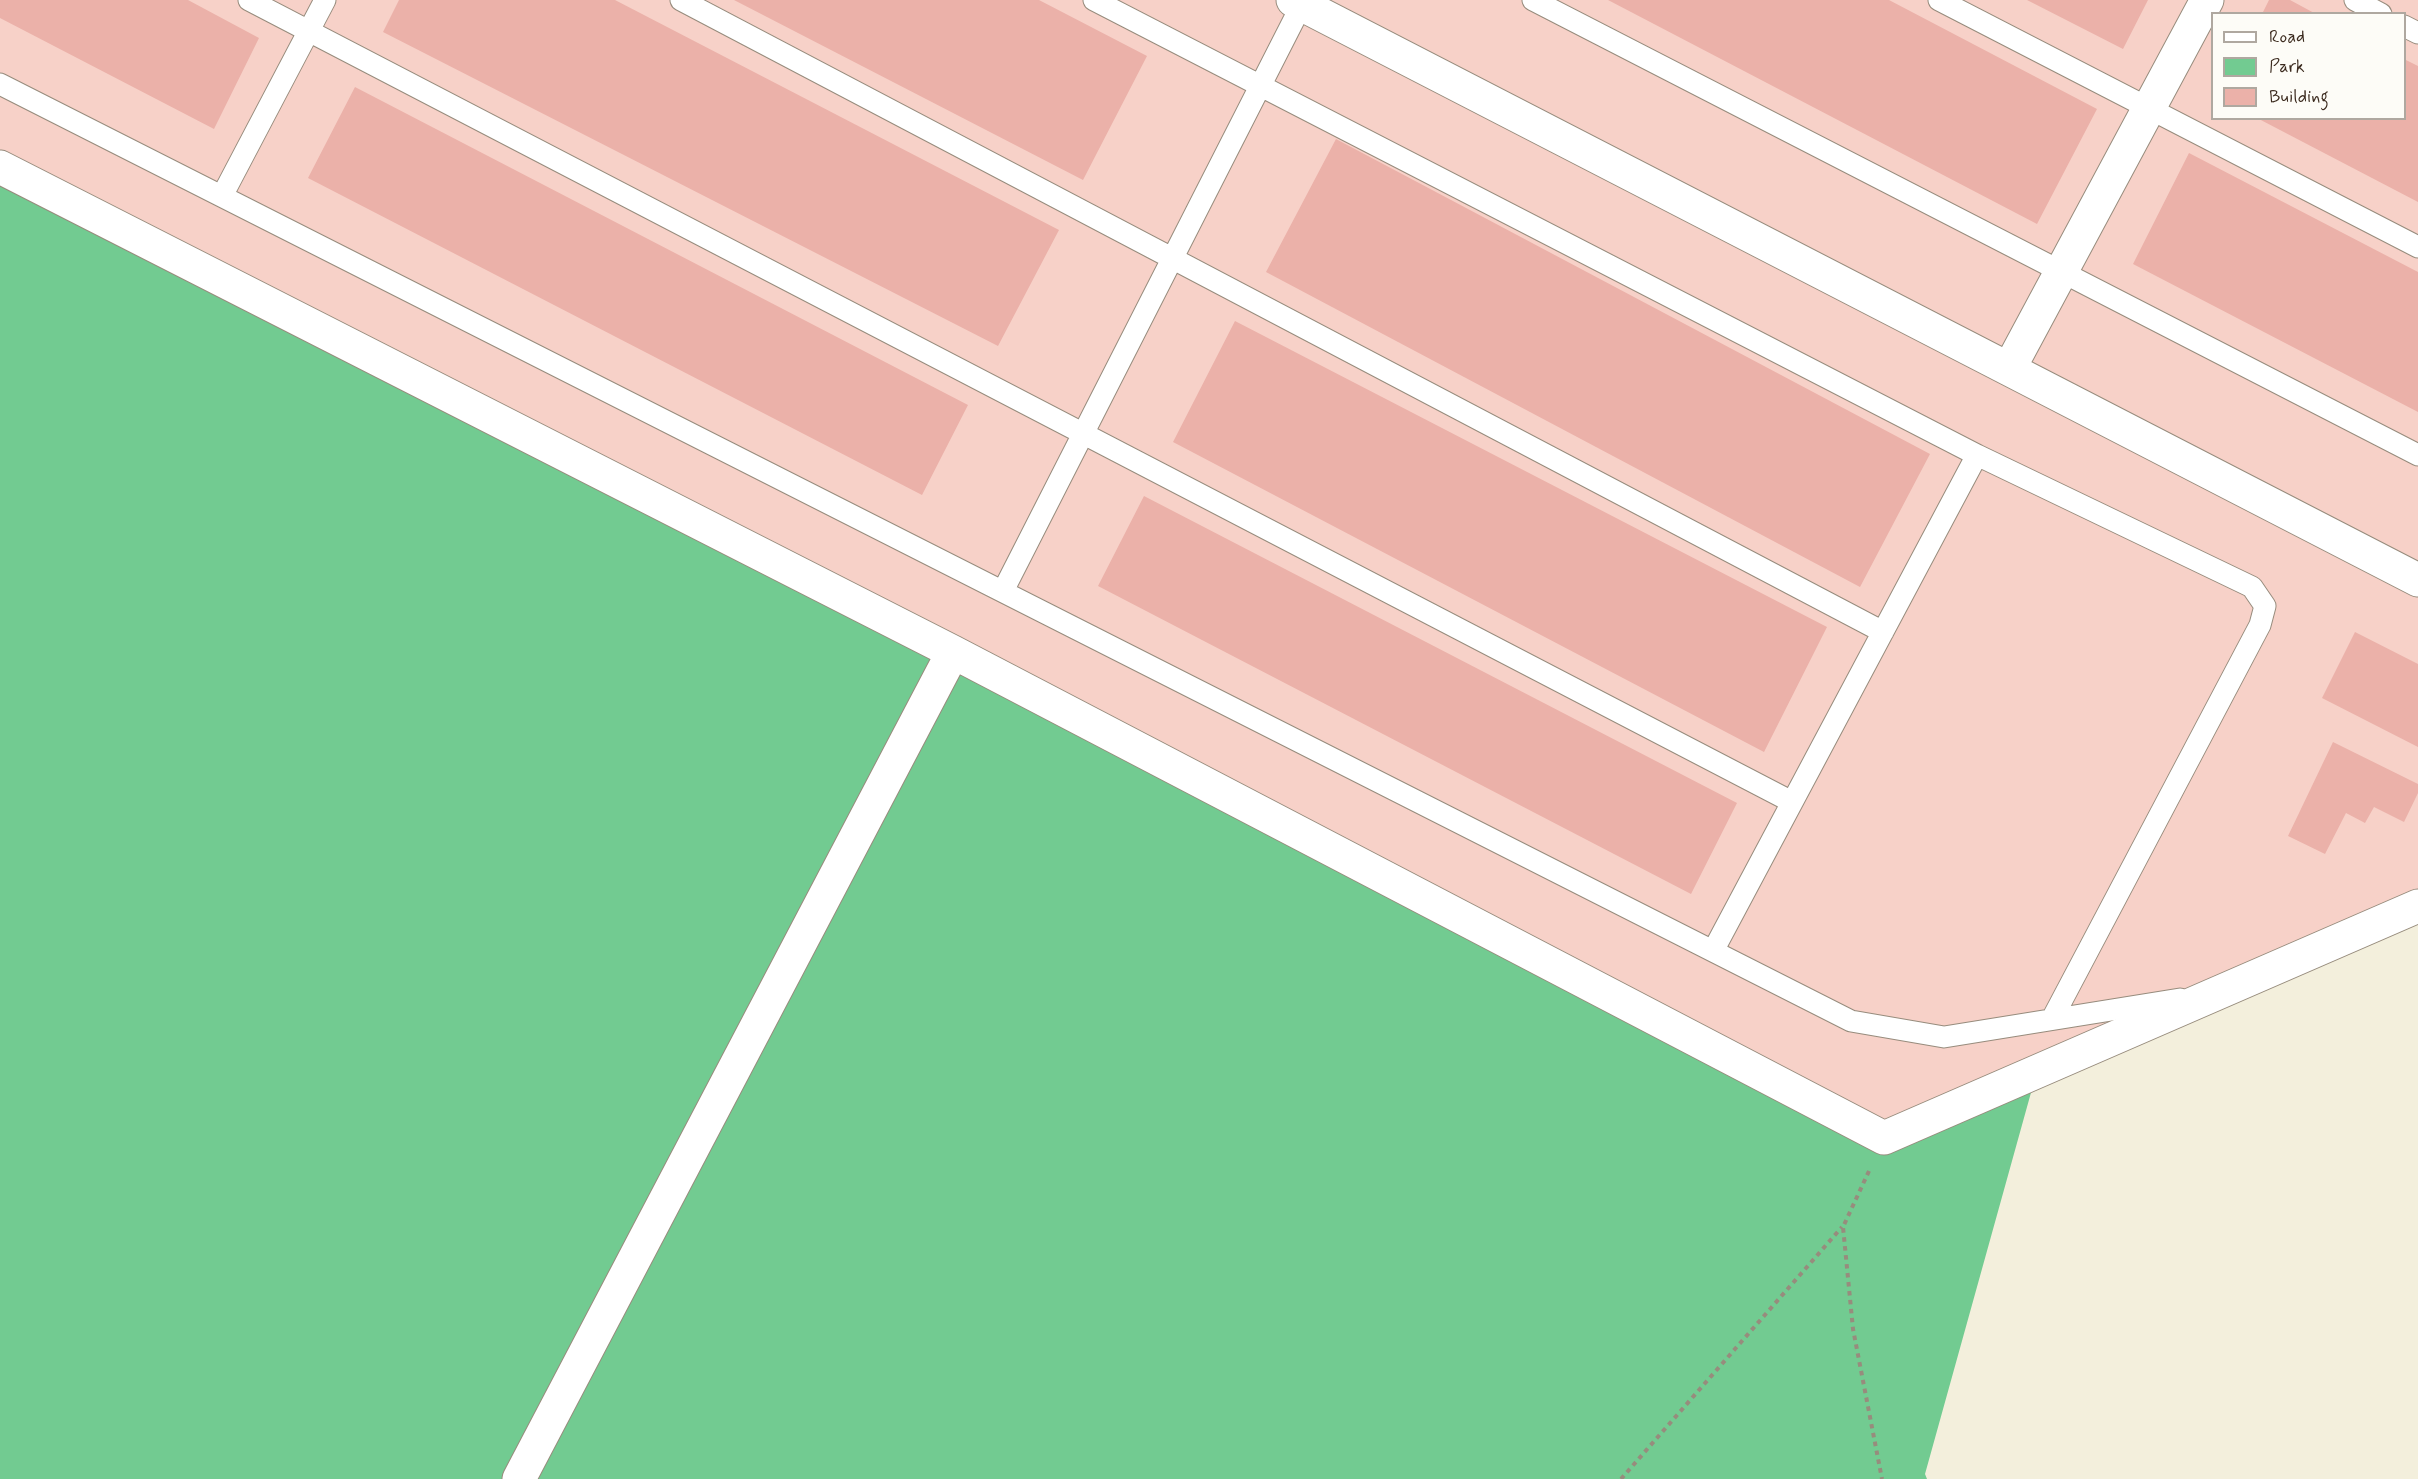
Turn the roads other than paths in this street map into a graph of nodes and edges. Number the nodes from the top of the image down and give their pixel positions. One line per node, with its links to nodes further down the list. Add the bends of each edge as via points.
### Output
1 (249, 0): 11 (lane)
2 (325, 0): 11 (lane)
3 (681, 0): 18 (lane)
4 (1094, 0): 13 (lane)
5 (1533, 0): 19 (lane)
6 (1939, 0): 14 (lane)
7 (2207, 0): 14 (street)
8 (2355, 0): 10 (lane)
9 (1300, 2): 13 (lane); 20 (street)
10 (2377, 12)
11 (309, 31): 16 (lane); 21 (lane)
12 (0, 84): 16 (lane)
13 (1260, 86): 18 (lane); 23 (lane)
14 (2149, 108): 17 (lane); 19 (street)
15 (0, 167): 27 (street)
16 (222, 196): 25 (lane)
17 (2418, 247)
18 (1172, 258): 21 (lane); 26 (lane)
19 (2061, 272): 20 (street); 22 (lane)
20 (2009, 369): 24 (street)
21 (1084, 433): 25 (lane); 28 (lane)
22 (2418, 454)
23 (1977, 455): 26 (lane); 32 (lane, via 2252,587 2265,606 2260,624)
24 (2418, 580)
25 (1003, 591): 30 (lane)
26 (1883, 632): 28 (lane)
27 (953, 652): 31 (street, via 1884,1138); 33 (street)
28 (1792, 802): 30 (lane)
29 (2418, 906): 31 (street)
30 (1713, 951): 32 (lane, via 1851,1021 1944,1037)
31 (2219, 992): 32 (lane)
32 (2052, 1019)
33 (519, 1479)

